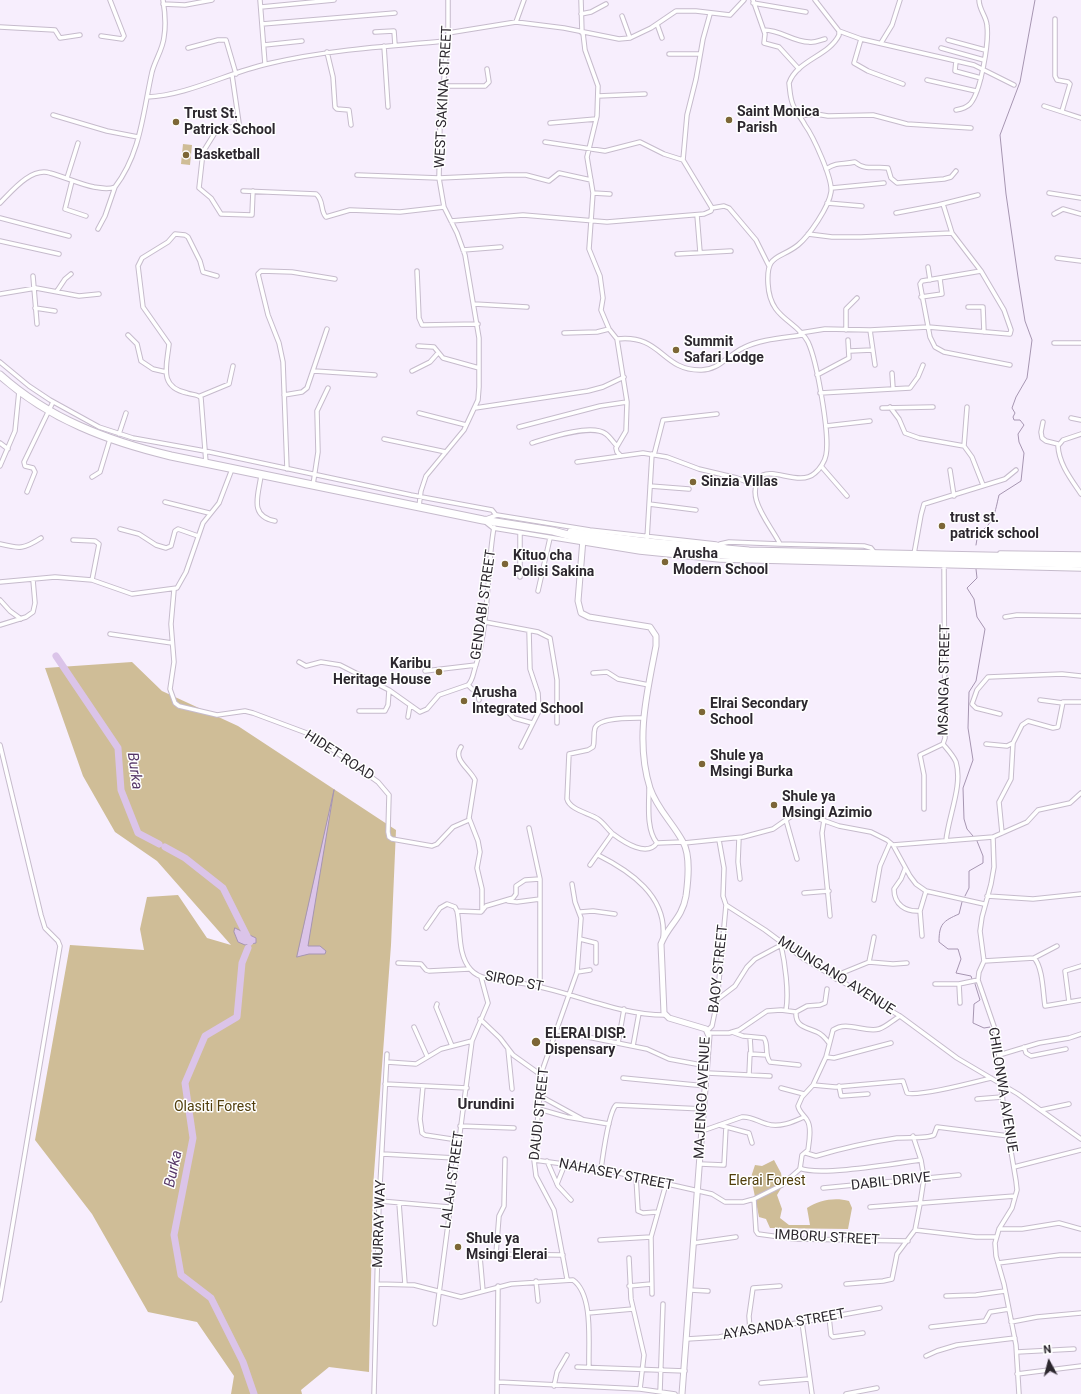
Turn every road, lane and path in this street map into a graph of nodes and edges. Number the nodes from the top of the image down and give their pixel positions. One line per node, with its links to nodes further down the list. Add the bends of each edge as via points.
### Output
1 (110, 0): 32 (street, via 124,36 122,39)
2 (212, 0): 13 (street, via 185,5)
3 (260, 0): 15 (street)
4 (334, 0): 15 (street)
5 (448, 0): 29 (street, WEST SAKINA STREET)
6 (524, 0): 22 (street)
7 (581, 0): 18 (street)
8 (744, 0): 19 (street, via 730,15)
9 (815, 0): 27 (street)
10 (900, 0): 40 (street, via 892,25)
11 (979, 0): 46 (street, via 987,24)
12 (753, 1): 16 (street); 26 (street)
13 (163, 2): 65 (street, via 164,36 152,71)
14 (606, 4): 18 (street)
15 (261, 7): 23 (street)
16 (806, 12)
17 (395, 13): 23 (street)
18 (581, 14): 30 (street)
19 (710, 14): 24 (street, via 676,11); 49 (street)
20 (622, 16): 33 (street)
21 (1055, 19): 69 (street, via 1055,76 1057,80 1070,84)
22 (516, 22): 29 (street); 30 (street)
23 (262, 24): 41 (street)
24 (657, 24): 33 (street); 34 (street)
25 (0, 27): 31 (street, via 55,30 60,38)
26 (764, 30): 35 (street, via 778,31 808,42); 55 (street, via 764,43 779,47)
27 (839, 31): 36 (street); 55 (street, via 833,44)
28 (375, 32): 42 (street, via 394,31)
29 (448, 33): 39 (street, WEST SAKINA STREET)
30 (583, 33): 33 (street, via 619,39); 64 (street, via 584,47 598,86)
31 (80, 35)
32 (101, 36)
33 (630, 38)
34 (662, 38)
35 (825, 39)
36 (861, 39): 40 (street); 59 (street, via 854,63)
37 (948, 40): 46 (street)
38 (302, 41): 41 (street)
39 (447, 41): 42 (street); 61 (street, WEST SAKINA STREET)
40 (881, 43): 51 (street)
41 (264, 44): 52 (street)
42 (395, 45): 43 (street)
43 (384, 46): 47 (street); 67 (street)
44 (188, 48): 56 (street, via 226,40)
45 (941, 48): 50 (street)
46 (986, 50): 50 (street)
47 (327, 52): 52 (street); 75 (street, via 333,77 335,106 337,109 349,110)
48 (668, 54): 49 (street)
49 (700, 54): 81 (street, via 687,115)
50 (984, 60): 53 (street)
51 (956, 61): 53 (street); 57 (street, via 955,71)
52 (266, 64): 56 (street)
53 (982, 68): 57 (street); 60 (street)
54 (487, 69): 61 (street, via 489,82 486,86)
55 (800, 69): 71 (street, via 789,83 793,107)
56 (234, 75): 65 (street, via 173,94); 93 (street, via 239,123 216,131 203,152 199,186 224,215 252,215)
57 (981, 78): 62 (street)
58 (927, 80): 62 (street)
59 (903, 84)
60 (1014, 85)
61 (443, 86): 86 (street, WEST SAKINA STREET)
62 (976, 92): 68 (street, via 970,104)
63 (645, 94): 64 (street)
64 (598, 96): 73 (street)
65 (147, 97): 77 (street)
66 (1044, 106): 69 (street)
67 (388, 107)
68 (956, 110)
69 (1062, 111): 72 (street)
70 (53, 115): 77 (street)
71 (799, 116): 76 (street, via 873,115 907,124); 82 (street, via 810,132)
72 (1081, 118)
73 (596, 119): 74 (street); 80 (street)
74 (550, 123)
75 (351, 126)
76 (971, 128)
77 (138, 137): 90 (street, via 130,166)
78 (545, 142): 80 (street)
79 (78, 143): 85 (street)
80 (588, 149): 81 (street, via 605,151 640,142); 88 (street, via 587,163)
81 (683, 160): 104 (street)
82 (826, 169): 83 (street, via 838,163 855,162 860,167 888,168 897,184 944,179 951,177); 91 (street)
83 (956, 171)
84 (357, 175): 86 (street)
85 (67, 178): 87 (street); 99 (street, via 50,173 38,173)
86 (439, 178): 88 (street, via 506,175 549,181 559,173); 103 (street, WEST SAKINA STREET)
87 (72, 180): 90 (street, via 102,189); 109 (street, via 65,209)
88 (591, 180): 94 (street)
89 (884, 183): 91 (street)
90 (115, 187): 113 (street)
91 (832, 188): 100 (street)
92 (243, 191): 93 (street)
93 (253, 191): 103 (street, via 316,194 320,198 326,217 350,210 400,212)
94 (593, 193): 96 (street); 112 (street)
95 (1050, 193): 98 (street)
96 (610, 194)
97 (978, 195): 101 (street)
98 (1081, 198)
99 (0, 203)
100 (827, 203): 102 (street); 115 (street)
101 (943, 204): 105 (street); 114 (street)
102 (862, 206)
103 (444, 207): 111 (street, WEST SAKINA STREET)
104 (712, 208): 106 (street, via 708,213); 126 (street, via 728,208 756,240)
105 (896, 213)
106 (697, 214): 112 (street, via 641,220); 121 (street)
107 (1054, 214): 108 (street, via 1063,209)
108 (1081, 214)
109 (86, 216)
110 (0, 218): 116 (street)
111 (451, 221): 112 (street, via 523,215); 119 (street, WEST SAKINA STREET)
112 (590, 221): 151 (street, via 590,254 599,272 602,298 600,310)
113 (98, 229)
114 (952, 233): 115 (street, via 861,237); 129 (street)
115 (808, 234): 126 (street, via 798,244 778,256)
116 (69, 236)
117 (0, 241): 122 (street)
118 (501, 247): 119 (street)
119 (464, 250): 142 (street, WEST SAKINA STREET)
120 (731, 250): 121 (street)
121 (700, 252): 123 (street)
122 (59, 254)
123 (677, 254)
124 (1058, 258): 125 (street)
125 (1081, 261)
126 (769, 266): 157 (street, via 768,285 774,307)
127 (928, 267): 135 (street)
128 (417, 271): 148 (street, via 419,318 422,325)
129 (981, 271): 134 (street); 154 (street, via 1004,310 1012,332)
130 (71, 274): 137 (street)
131 (33, 276): 136 (street)
132 (217, 276): 174 (street, via 203,272 200,261 185,235 175,234 138,263 137,273 143,307 169,344)
133 (335, 279): 184 (street, via 292,272 264,271 258,274 268,315 279,343 284,373)
134 (940, 279): 135 (street); 140 (street, via 942,294)
135 (930, 280): 140 (street, via 922,281 920,284)
136 (34, 288): 137 (street); 138 (street); 145 (street)
137 (57, 291): 139 (street, via 79,296)
138 (0, 294)
139 (99, 294)
140 (921, 296): 149 (street)
141 (858, 298): 152 (street, via 846,309)
142 (474, 304): 143 (street); 148 (street, WEST SAKINA STREET)
143 (527, 307)
144 (968, 307): 154 (street, via 983,307)
145 (35, 308): 146 (street); 147 (street)
146 (55, 311)
147 (37, 324)
148 (478, 324): 171 (street, WEST SAKINA STREET)
149 (928, 327): 153 (street); 154 (street); 169 (street, via 930,337 938,349 951,354)
150 (327, 329): 172 (street)
151 (609, 329): 155 (street); 158 (street)
152 (846, 330): 153 (street); 157 (street, via 825,329)
153 (870, 330): 163 (street)
154 (984, 332)
155 (564, 333)
156 (128, 334): 174 (street, via 137,344 141,361 153,369)
157 (802, 334): 158 (street, via 745,347 719,365 699,370 674,365 654,346 644,341 632,338); 178 (street, via 812,354)
158 (617, 339): 179 (street)
159 (848, 340): 164 (street)
160 (1054, 342): 161 (street)
161 (1081, 343)
162 (418, 346): 165 (street, via 434,347)
163 (872, 350): 164 (street); 167 (street)
164 (850, 351): 178 (street, via 847,361)
165 (438, 353): 171 (street, via 444,358); 173 (street, via 430,362)
166 (0, 362): 186 (street)
167 (875, 365)
168 (923, 365): 181 (street, via 910,388)
169 (1010, 365)
170 (233, 366): 185 (street, via 229,384)
171 (479, 368): 189 (street, WEST SAKINA STREET, via 478,400)
172 (314, 371): 177 (street); 184 (street, via 305,390)
173 (412, 371)
174 (166, 372): 185 (street, via 175,390)
175 (892, 373): 181 (street)
176 (0, 375): 182 (highway)
177 (374, 375)
178 (817, 375): 183 (street)
179 (624, 377): 187 (street); 189 (street, via 588,391)
180 (328, 388): 227 (street, via 317,411 318,452)
181 (894, 388): 183 (street)
182 (19, 391): 193 (highway); 213 (street, via 16,425)
183 (820, 393): 202 (street)
184 (284, 395): 223 (street)
185 (200, 396): 214 (street)
186 (53, 402): 193 (street); 204 (street)
187 (627, 402): 203 (street, via 600,406); 211 (street, via 626,431)
188 (933, 407): 191 (street)
189 (475, 408): 201 (street, WEST SAKINA STREET)
190 (882, 408): 191 (street)
191 (890, 408): 212 (street, via 899,419 905,433)
192 (967, 408): 212 (street)
193 (48, 410): 206 (highway, via 73,424); 234 (street, via 24,463 35,472)
194 (419, 412): 201 (street)
195 (126, 413): 204 (street)
196 (717, 414): 216 (street, via 663,420)
197 (1071, 418): 198 (street)
198 (1081, 420)
199 (870, 421): 202 (street)
200 (1043, 422): 210 (street, via 1042,438)
201 (466, 425): 215 (street, WEST SAKINA STREET)
202 (826, 426): 221 (street, via 826,456)
203 (519, 427)
204 (119, 434): 214 (street)
205 (1081, 434): 210 (street)
206 (110, 439): 219 (highway); 228 (street, via 100,472)
207 (384, 440): 215 (street)
208 (532, 442): 211 (street, via 596,430 606,434)
209 (0, 444): 213 (street)
210 (1058, 444): 235 (street, via 1060,456)
211 (617, 446): 217 (street, via 617,452)
212 (964, 446): 231 (street, via 972,457)
213 (8, 449): 220 (street)
214 (205, 451): 219 (street); 223 (street)
215 (446, 452): 236 (street, WEST SAKINA STREET, via 430,470)
216 (653, 454): 217 (street, via 636,453); 230 (street); 232 (street)
217 (621, 456): 218 (street)
218 (577, 462)
219 (206, 463): 222 (highway)
220 (0, 466)
221 (821, 466): 230 (street, via 815,474 806,477 767,473 759,478); 237 (street)
222 (232, 469): 226 (highway); 243 (street, via 219,502)
223 (287, 469): 227 (street)
224 (950, 470): 238 (street)
225 (1016, 470): 231 (street, via 1005,479)
226 (261, 474): 229 (highway); 244 (street, via 258,511 264,518)
227 (314, 474): 229 (street); 236 (street)
228 (92, 477)
229 (313, 485): 241 (highway)
230 (756, 485): 257 (street, via 759,508)
231 (983, 485): 238 (street)
232 (650, 486): 233 (street); 240 (street)
233 (689, 489)
234 (27, 492)
235 (1081, 494)
236 (420, 496): 241 (street, WEST SAKINA STREET); 245 (street, via 492,510)
237 (846, 496)
238 (954, 496): 260 (street, via 924,504)
239 (165, 502): 243 (street)
240 (649, 504): 242 (street); 253 (street)
241 (419, 506): 245 (highway)
242 (696, 510)
243 (209, 513): 250 (street)
244 (275, 522)
245 (495, 522): 247 (street); 248 (highway); 253 (street); 279 (street, GENDABI STREET)
246 (120, 529): 250 (street, via 139,534 166,548 171,546 178,529)
247 (520, 533): 248 (street); 269 (street)
248 (552, 535): 249 (highway); 254 (street); 274 (street)
249 (574, 535): 253 (highway); 254 (highway)
250 (198, 536): 273 (street, via 182,583)
251 (41, 538): 255 (street, via 22,548)
252 (73, 540): 271 (street, via 94,541 99,544)
253 (647, 540): 256 (street); 258 (highway)
254 (583, 542): 266 (highway, via 748,556); 290 (street, via 579,610 586,616 652,628 656,636 656,646)
255 (0, 544)
256 (719, 544): 257 (street); 258 (street)
257 (780, 544): 259 (street, via 864,546)
258 (727, 549): 259 (highway)
259 (876, 553): 260 (highway)
260 (914, 554): 262 (highway)
261 (1081, 554): 262 (street, via 1005,552)
262 (990, 556): 264 (highway)
263 (1081, 558): 265 (highway)
264 (1041, 560): 265 (highway); 266 (highway)
265 (1072, 561): 267 (highway)
266 (944, 564): 268 (street); 305 (street, MSANGA STREET, via 946,698)
267 (1081, 564)
268 (1081, 569)
269 (520, 577)
270 (33, 580): 271 (street); 272 (street); 278 (street, via 34,609 31,615)
271 (92, 580): 273 (street, via 132,594)
272 (0, 582)
273 (174, 590): 283 (street, HIDET ROAD)
274 (538, 591)
275 (0, 600): 278 (street)
276 (1081, 616): 277 (street)
277 (1006, 617)
278 (21, 619): 280 (street)
279 (484, 622): 281 (street); 285 (street, GENDABI STREET)
280 (0, 625)
281 (529, 631): 302 (street, via 530,669 539,700 538,714); 303 (street, via 547,636 552,642 557,680)
282 (110, 634): 283 (street)
283 (172, 643): 313 (street, HIDET ROAD, via 174,662 170,689 175,703 217,715 253,712 312,735 370,776 387,792 390,800 390,838 432,846 453,827)
284 (299, 662): 291 (street, via 306,666 321,662 340,665)
285 (476, 665): 286 (street); 289 (street, GENDABI STREET)
286 (425, 671)
287 (593, 673): 290 (street, via 607,672 618,679)
288 (1081, 676): 299 (street, via 1062,674 988,677 972,704 976,708)
289 (468, 685): 292 (street, via 478,691); 296 (street, via 439,696 422,712)
290 (649, 685): 301 (street)
291 (389, 690): 296 (street); 297 (street, via 385,711)
292 (479, 700)
293 (1040, 700): 295 (street)
294 (1081, 702): 295 (street)
295 (1063, 703): 304 (street, via 1058,727 1026,721)
296 (410, 705): 300 (street)
297 (359, 711)
298 (508, 712): 302 (street, via 514,718)
299 (1000, 714)
300 (408, 717)
301 (643, 718): 310 (street, via 644,756); 318 (street, via 602,722 596,726 592,748 568,755 569,804 598,819)
302 (532, 723): 309 (street)
303 (557, 723)
304 (1014, 743): 306 (street, via 1006,746); 317 (street, via 1011,779 998,803)
305 (943, 744): 312 (street, via 920,755 924,775); 322 (street, MSANGA STREET, via 955,760 957,774)
306 (986, 744)
307 (0, 745): 506 (street, via 41,915 45,928 60,946)
308 (461, 747): 313 (street, via 458,758 471,772 475,783)
309 (521, 747)
310 (649, 781): 323 (street, via 660,808); 324 (street, via 651,828)
311 (1081, 793): 317 (street, via 1070,802 1038,810 1027,822)
312 (924, 809)
313 (469, 820): 344 (street, via 478,840 480,852 476,868 482,889)
314 (786, 820): 315 (street, via 793,815 802,815); 320 (street, via 769,831); 327 (street)
315 (824, 820): 325 (street, via 871,832); 333 (street, via 822,833)
316 (530, 828): 330 (street)
317 (1002, 833): 319 (street)
318 (612, 834): 324 (street, via 645,850); 326 (street)
319 (993, 837): 322 (street); 337 (street, via 994,867)
320 (739, 838): 321 (street); 331 (street)
321 (719, 840): 323 (street); 342 (street, via 724,868 723,896)
322 (946, 841): 325 (street)
323 (684, 842): 324 (street); 351 (street, via 687,860 684,902 680,916)
324 (657, 843)
325 (892, 844): 329 (street); 339 (street, via 880,866)
326 (598, 855): 328 (street); 351 (street, via 634,877 650,892 663,921)
327 (797, 859)
328 (590, 864)
329 (905, 869): 334 (street, via 916,884); 345 (street, via 894,889 895,899 907,910)
330 (540, 879): 338 (street); 340 (street, via 521,881 516,886 515,896)
331 (740, 879)
332 (572, 884): 346 (street, DAUDI STREET, via 575,902)
333 (829, 891): 335 (street); 348 (street)
334 (926, 891): 341 (street); 345 (street)
335 (804, 893)
336 (1081, 894): 337 (street, via 1033,899)
337 (987, 896): 341 (street)
338 (540, 899): 340 (street); 371 (street)
339 (874, 900)
340 (508, 901): 344 (street, via 486,906)
341 (984, 904): 357 (street, via 980,931)
342 (726, 905): 354 (street, MUUNGANO AVENUE, via 765,930); 374 (street, BAOY STREET)
343 (457, 911): 344 (street); 349 (street, via 448,904 444,906 434,914); 363 (street, SIROP ST, via 463,951)
344 (482, 911)
345 (920, 911): 350 (street)
346 (580, 912): 347 (street); 353 (street, DAUDI STREET)
347 (615, 914)
348 (830, 916)
349 (426, 928)
350 (922, 936)
351 (663, 937): 383 (street, via 660,949)
352 (874, 937): 358 (street)
353 (580, 939): 360 (street, via 596,943); 365 (street, DAUDI STREET)
354 (782, 945): 367 (street, MUUNGANO AVENUE); 374 (street, via 755,959 747,966 735,986); 380 (street)
355 (1058, 946): 356 (street)
356 (1034, 958): 357 (street); 376 (street, via 1039,969 1045,1006)
357 (984, 961): 368 (street)
358 (869, 962): 361 (street); 367 (street)
359 (398, 963): 363 (street, via 422,964 429,971)
360 (596, 963)
361 (907, 963)
362 (1081, 966): 376 (street, via 1065,971)
363 (469, 969): 366 (street, SIROP ST)
364 (590, 970): 365 (street)
365 (577, 972): 373 (street, DAUDI STREET)
366 (481, 977): 371 (street, SIROP ST); 385 (street, LALAJI STREET, via 488,1003)
367 (836, 979): 384 (street, MUUNGANO AVENUE)
368 (978, 980): 370 (street); 405 (street, CHILONWA AVENUE, via 997,1035)
369 (935, 984): 370 (street)
370 (959, 984): 377 (street)
371 (540, 986): 373 (street, SIROP ST)
372 (827, 989): 381 (street, via 823,1004 807,1006)
373 (570, 995): 379 (street, SIROP ST); 387 (street, DAUDI STREET)
374 (718, 999): 388 (street, BAOY STREET, via 714,1022)
375 (1081, 1000): 376 (street)
376 (1069, 1002)
377 (960, 1003)
378 (437, 1004): 396 (street)
379 (624, 1010): 382 (street, SIROP ST); 393 (street)
380 (786, 1010): 381 (street); 389 (street, via 766,1011 744,1027)
381 (796, 1012): 394 (street, via 797,1021 801,1025 819,1032)
382 (639, 1013): 383 (street, SIROP ST); 397 (street)
383 (665, 1015): 388 (street, MAJENGO AVENUE, via 699,1026)
384 (900, 1016): 394 (street, via 878,1030 836,1028 831,1033); 415 (street, MUUNGANO AVENUE, via 957,1058)
385 (480, 1019): 392 (street, LALAJI STREET); 399 (street)
386 (414, 1027): 404 (street)
387 (558, 1031): 393 (street); 411 (street, DAUDI STREET)
388 (708, 1032): 389 (street); 409 (street, MAJENGO AVENUE)
389 (732, 1032): 391 (street)
390 (1081, 1034): 398 (street)
391 (750, 1037): 401 (street); 403 (street, via 764,1038)
392 (472, 1041): 396 (street); 422 (street, LALAJI STREET)
393 (618, 1043): 397 (street)
394 (829, 1043): 406 (street)
395 (891, 1043): 406 (street, via 834,1058)
396 (452, 1046): 404 (street)
397 (633, 1046): 409 (street, via 669,1059)
398 (1024, 1047): 400 (street, via 1031,1056); 405 (street)
399 (507, 1048): 411 (street); 424 (street)
400 (1066, 1049)
401 (750, 1053): 403 (street); 412 (street)
402 (387, 1054): 407 (street, MURRAY WAY)
403 (767, 1055): 408 (street, via 770,1062)
404 (428, 1056): 407 (street, via 414,1064)
405 (999, 1056): 418 (street, CHILONWA AVENUE)
406 (826, 1057): 417 (street)
407 (387, 1062): 416 (street, MURRAY WAY)
408 (799, 1065)
409 (708, 1066): 410 (street, MAJENGO AVENUE)
410 (707, 1073): 412 (street); 420 (street, MAJENGO AVENUE)
411 (541, 1075): 427 (street, DAUDI STREET)
412 (749, 1075): 413 (street)
413 (770, 1076)
414 (623, 1078): 420 (street)
415 (991, 1078): 418 (street, MUUNGANO AVENUE); 421 (street, via 934,1092 911,1094 907,1093 903,1081)
416 (385, 1084): 419 (street); 449 (street, MURRAY WAY)
417 (813, 1084): 421 (street, via 823,1087); 425 (street)
418 (1002, 1085): 428 (street, CHILONWA AVENUE); 433 (street, MUUNGANO AVENUE)
419 (423, 1086): 422 (street); 445 (street, via 420,1119 422,1133 425,1136)
420 (706, 1086): 432 (street, MAJENGO AVENUE)
421 (839, 1086): 426 (street, via 841,1096)
422 (467, 1088): 438 (street, LALAJI STREET)
423 (781, 1088): 425 (street)
424 (512, 1089)
425 (804, 1094): 434 (street, via 798,1106)
426 (868, 1094)
427 (540, 1096): 431 (street, DAUDI STREET); 435 (street)
428 (1002, 1097): 429 (street); 443 (street, CHILONWA AVENUE)
429 (977, 1099)
430 (1069, 1104): 433 (street)
431 (539, 1109): 435 (street); 452 (street, DAUDI STREET)
432 (704, 1109): 436 (street, via 616,1105); 441 (street, MAJENGO AVENUE)
433 (1040, 1110): 444 (street, MUUNGANO AVENUE)
434 (804, 1117): 437 (street, via 780,1125 744,1117); 448 (street, via 809,1124)
435 (583, 1120): 436 (street)
436 (609, 1124): 459 (street)
437 (719, 1125): 439 (street); 441 (street)
438 (460, 1126): 440 (street); 445 (street, LALAJI STREET)
439 (726, 1127): 446 (street, via 749,1133); 456 (street, via 724,1165)
440 (514, 1128)
441 (702, 1131): 456 (street, MAJENGO AVENUE)
442 (913, 1136): 443 (street, via 932,1136 937,1127); 448 (street, via 863,1144 816,1156); 453 (street)
443 (1009, 1136): 457 (street, CHILONWA AVENUE)
444 (1081, 1139)
445 (458, 1140): 450 (street, LALAJI STREET)
446 (752, 1143)
447 (1081, 1150): 457 (street)
448 (806, 1153): 458 (street, via 801,1157)
449 (383, 1154): 450 (street); 470 (street, MURRAY WAY)
450 (455, 1158): 473 (street, LALAJI STREET)
451 (505, 1159): 485 (street, via 504,1206 499,1216)
452 (534, 1160): 454 (street, NAHASEY STREET); 486 (street, DAUDI STREET, via 536,1176 554,1210)
453 (921, 1160): 458 (street, via 832,1170); 462 (street)
454 (547, 1161): 455 (street, NAHASEY STREET); 463 (street)
455 (565, 1164): 459 (street, NAHASEY STREET); 463 (street)
456 (700, 1164): 466 (street, MAJENGO AVENUE)
457 (1014, 1167): 467 (street, CHILONWA AVENUE, via 1017,1186)
458 (800, 1168): 468 (street, NAHASEY STREET, via 782,1186)
459 (601, 1169): 461 (street, NAHASEY STREET)
460 (959, 1175): 462 (street, DABIL DRIVE)
461 (636, 1177): 464 (street, NAHASEY STREET); 475 (street, via 638,1211)
462 (924, 1178): 465 (street, DABIL DRIVE); 472 (street)
463 (556, 1184): 469 (street)
464 (666, 1184): 466 (street, NAHASEY STREET); 475 (street)
465 (823, 1188)
466 (698, 1191): 468 (street, NAHASEY STREET, via 712,1194 725,1202); 484 (street, MAJENGO AVENUE)
467 (1015, 1196): 472 (street); 476 (street, CHILONWA AVENUE, via 1012,1208)
468 (754, 1199): 483 (street, IMBORU STREET, via 758,1234 795,1239)
469 (571, 1200)
470 (380, 1201): 471 (street); 492 (street, MURRAY WAY)
471 (399, 1203): 473 (street); 493 (street)
472 (920, 1204): 474 (street); 478 (street)
473 (449, 1207): 503 (street, LALAJI STREET)
474 (870, 1207)
475 (657, 1212): 479 (street)
476 (999, 1229): 477 (street, via 1022,1229 1059,1223); 481 (street, CHILONWA AVENUE)
477 (1081, 1229)
478 (915, 1230): 481 (street); 483 (street)
479 (651, 1237): 482 (street); 494 (street)
480 (736, 1237): 484 (street)
481 (996, 1237): 489 (street, CHILONWA AVENUE)
482 (600, 1240)
483 (908, 1241): 495 (street, via 897,1254 892,1279)
484 (694, 1243): 500 (street, MAJENGO AVENUE)
485 (496, 1254): 486 (street); 499 (street, via 483,1254 480,1257)
486 (563, 1255): 490 (street, DAUDI STREET)
487 (1081, 1255): 489 (street, via 1060,1255)
488 (629, 1258): 497 (street)
489 (998, 1263): 502 (street, CHILONWA AVENUE)
490 (567, 1279): 491 (street); 512 (street, via 574,1280 580,1287)
491 (536, 1281): 496 (street); 507 (street)
492 (378, 1284): 493 (street); 541 (street, MURRAY WAY)
493 (405, 1284): 503 (street)
494 (651, 1284): 497 (street); 504 (street)
495 (846, 1284)
496 (498, 1286): 499 (street); 535 (street)
497 (629, 1286): 510 (street)
498 (780, 1286): 519 (street, via 753,1288)
499 (483, 1290): 503 (street, via 461,1297)
500 (690, 1290): 501 (street); 522 (street, MAJENGO AVENUE)
501 (708, 1291)
502 (1005, 1291): 505 (street); 511 (street, CHILONWA AVENUE)
503 (440, 1292): 517 (street, LALAJI STREET)
504 (652, 1294)
505 (946, 1296)
506 (0, 1300)
507 (538, 1301)
508 (663, 1304): 531 (street)
509 (880, 1308): 514 (street, AYASANDA STREET)
510 (633, 1309): 512 (street); 530 (street, via 638,1321 638,1334 644,1355)
511 (1009, 1309): 516 (street, CHILONWA AVENUE); 518 (street, via 990,1312 985,1321)
512 (588, 1313): 529 (street)
513 (1081, 1313): 516 (street)
514 (829, 1317): 515 (street, AYASANDA STREET); 520 (street, via 833,1337)
515 (802, 1322): 519 (street, AYASANDA STREET); 534 (street)
516 (1011, 1322): 521 (street, CHILONWA AVENUE)
517 (435, 1324)
518 (931, 1327)
519 (750, 1330): 522 (street, AYASANDA STREET, via 719,1337)
520 (863, 1333)
521 (1015, 1338): 524 (street, CHILONWA AVENUE); 526 (street, via 957,1345)
522 (687, 1339): 532 (street, MAJENGO AVENUE)
523 (1074, 1349): 524 (street)
524 (1017, 1352): 533 (street, CHILONWA AVENUE)
525 (567, 1355): 537 (street, via 557,1372)
526 (926, 1356)
527 (1081, 1366): 533 (street)
528 (577, 1367): 529 (street)
529 (588, 1367): 530 (street)
530 (642, 1369): 531 (street); 539 (street)
531 (662, 1369): 532 (street); 540 (street)
532 (685, 1371): 544 (street, MAJENGO AVENUE)
533 (1017, 1374): 547 (street, CHILONWA AVENUE)
534 (809, 1379): 536 (street); 545 (street)
535 (498, 1382): 537 (street); 542 (street)
536 (761, 1384)
537 (554, 1386): 539 (street)
538 (877, 1388): 546 (street)
539 (640, 1389): 540 (street)
540 (660, 1392): 543 (street)
541 (374, 1394)
542 (497, 1394)
543 (675, 1394)
544 (682, 1394)
545 (812, 1394)
546 (846, 1394)
547 (1019, 1394)

